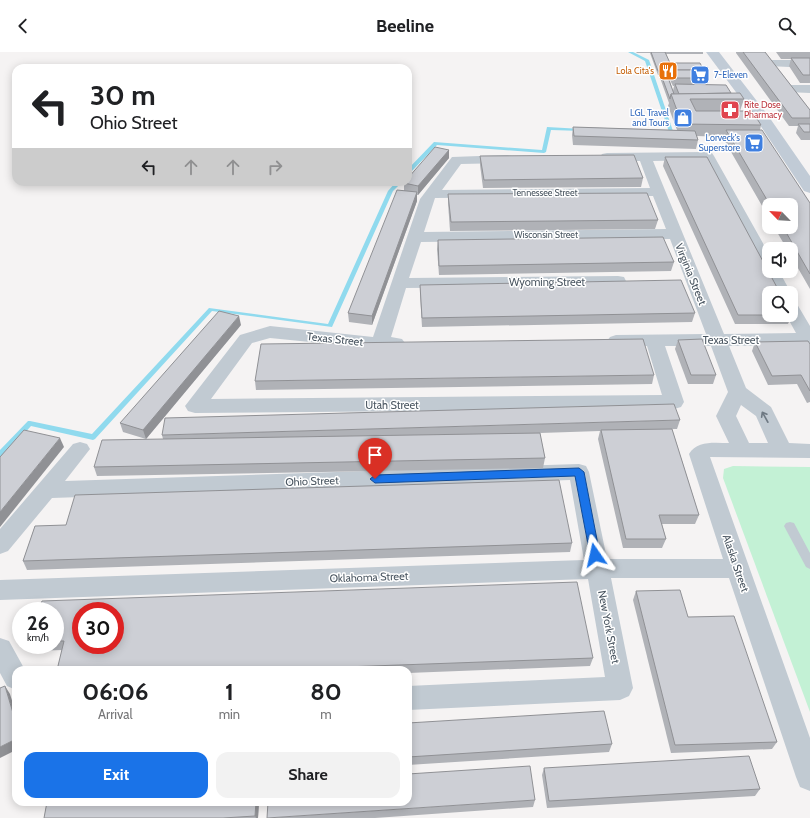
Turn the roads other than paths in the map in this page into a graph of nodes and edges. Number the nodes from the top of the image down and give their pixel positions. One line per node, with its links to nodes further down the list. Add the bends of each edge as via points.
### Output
1 (712, 52): 11 (main road)
2 (762, 52): 3 (street)
3 (772, 64): 4 (street); 5 (street)
4 (810, 64)
5 (791, 89): 6 (street); 7 (street)
6 (810, 89)
7 (801, 101)
8 (645, 157): 9 (street); 12 (street, Virginia Street); 16 (street, via 707,156)
9 (590, 158)
10 (520, 159): 13 (street, via 457,160)
11 (810, 188)
12 (659, 192): 13 (street, Tennessee Street); 14 (street, Virginia Street)
13 (431, 194): 15 (street, via 427,199)
14 (676, 234): 15 (street, Wisconsin Street); 20 (street, Virginia Street, via 686,281)
15 (415, 237): 18 (street)
16 (762, 255)
17 (630, 281): 18 (street, Wyoming Street)
18 (400, 283): 25 (street)
19 (798, 321): 24 (street)
20 (717, 339): 22 (street, Texas Street); 24 (street, Texas Street); 27 (street, Virginia Street)
21 (246, 340): 22 (street, Utah Street, via 195,406 674,402); 25 (street, Texas Street, via 270,332)
22 (654, 340): 23 (street, Texas Street)
23 (599, 341)
24 (809, 341)
25 (380, 343): 26 (street, Texas Street)
26 (412, 343)
27 (738, 392): 29 (street, via 726,416); 30 (street, one-way to 27, via 764,412)
28 (80, 448): 33 (street)
29 (742, 450): 30 (street, Alaska Street); 37 (street, Alaska Street, via 707,450 700,454)
30 (782, 450): 31 (street, Alaska Street)
31 (810, 451)
32 (579, 472): 33 (street, Ohio Street); 38 (street, New York Street)
33 (46, 490): 35 (street)
34 (790, 526): 36 (lane)
35 (0, 545)
36 (810, 564)
37 (737, 568): 38 (street, Oklahoma Street); 43 (street, Alaska Street)
38 (598, 569): 39 (street, Oklahoma Street); 42 (street, New York Street, via 620,688)
39 (0, 590)
40 (0, 649): 41 (street)
41 (12, 671)
42 (412, 698)
43 (810, 777)

